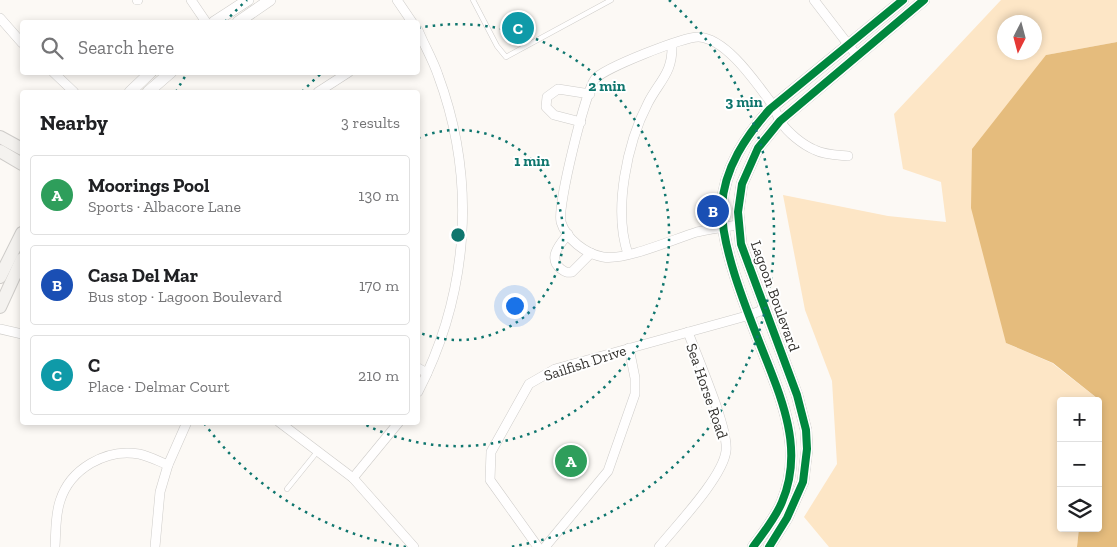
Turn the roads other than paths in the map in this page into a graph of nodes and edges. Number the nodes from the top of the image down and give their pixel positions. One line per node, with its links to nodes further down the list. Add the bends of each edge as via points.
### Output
1 (191, 0): 11 (street)
2 (248, 0): 12 (street)
3 (270, 0): 13 (street)
4 (396, 0): 14 (street)
5 (474, 0): 6 (lane, via 506,57)
6 (608, 0)
7 (814, 0): 18 (street)
8 (903, 0): 18 (street, Lagoon Boulevard)
9 (924, 0): 19 (street, Lagoon Boulevard)
10 (0, 18): 16 (street)
11 (205, 20)
12 (217, 20)
13 (241, 20)
14 (411, 20)
15 (420, 34): 53 (street, via 438,75 454,128 464,206 456,285 446,325)
16 (20, 41)
17 (672, 44): 28 (street, via 606,71 596,78); 29 (street, via 699,37 720,45); 42 (street, via 671,66 643,114 625,176 623,222)
18 (848, 45): 19 (street); 29 (street, Lagoon Boulevard)
19 (858, 56): 30 (street, Lagoon Boulevard)
20 (56, 75): 24 (street)
21 (148, 75): 25 (street)
22 (168, 75): 26 (street)
23 (344, 75): 27 (street)
24 (72, 90)
25 (132, 90)
26 (150, 90)
27 (321, 90)
28 (590, 94): 31 (street); 31 (street, via 558,88 547,97 546,107 551,113)
29 (774, 106): 30 (street); 38 (street, Lagoon Boulevard, via 739,148 722,206)
30 (780, 121): 35 (street, via 791,134 814,150); 37 (street, Lagoon Boulevard, via 767,135 746,172)
31 (581, 122): 39 (street, via 560,208 561,221)
32 (0, 137): 33 (main road)
33 (20, 148)
34 (0, 151): 36 (main road)
35 (848, 156)
36 (20, 163)
37 (738, 225): 38 (street); 46 (street, Lagoon Boulevard, via 741,244)
38 (723, 228): 42 (street); 47 (street, Lagoon Boulevard)
39 (568, 234): 41 (street); 41 (street, via 555,254 554,261 559,268 572,272)
40 (20, 237): 44 (main road)
41 (591, 253): 42 (street, via 607,257)
42 (628, 254)
43 (20, 259): 44 (main road)
44 (5, 270): 45 (main road)
45 (0, 307)
46 (765, 309): 47 (street, Sailfish Drive); 69 (street, Lagoon Boulevard, via 803,414 807,449 803,482 796,501)
47 (750, 315): 49 (street, Sailfish Drive); 68 (street, Lagoon Boulevard, via 784,407 792,442 782,502)
48 (0, 329): 50 (street)
49 (688, 332): 51 (street, Sailfish Drive); 67 (street, Sea Horse Road, via 725,436 726,451 721,468)
50 (20, 334)
51 (629, 348): 65 (street, Sailfish Drive, via 555,369 529,384 491,452 490,480); 66 (street, via 635,394 608,471)
52 (420, 369): 53 (street)
53 (428, 372): 54 (street)
54 (420, 388)
55 (186, 425): 59 (street)
56 (283, 425): 58 (street)
57 (397, 425): 60 (street)
58 (318, 450): 60 (street); 61 (lane)
59 (168, 465): 62 (street, via 148,456 126,454 107,456 83,468 69,484 60,502); 63 (street, via 160,492)
60 (353, 478): 64 (street)
61 (287, 489)
62 (55, 547)
63 (154, 547)
64 (414, 547)
65 (538, 547)
66 (545, 547)
67 (659, 547)
68 (753, 547)
69 (769, 547)

